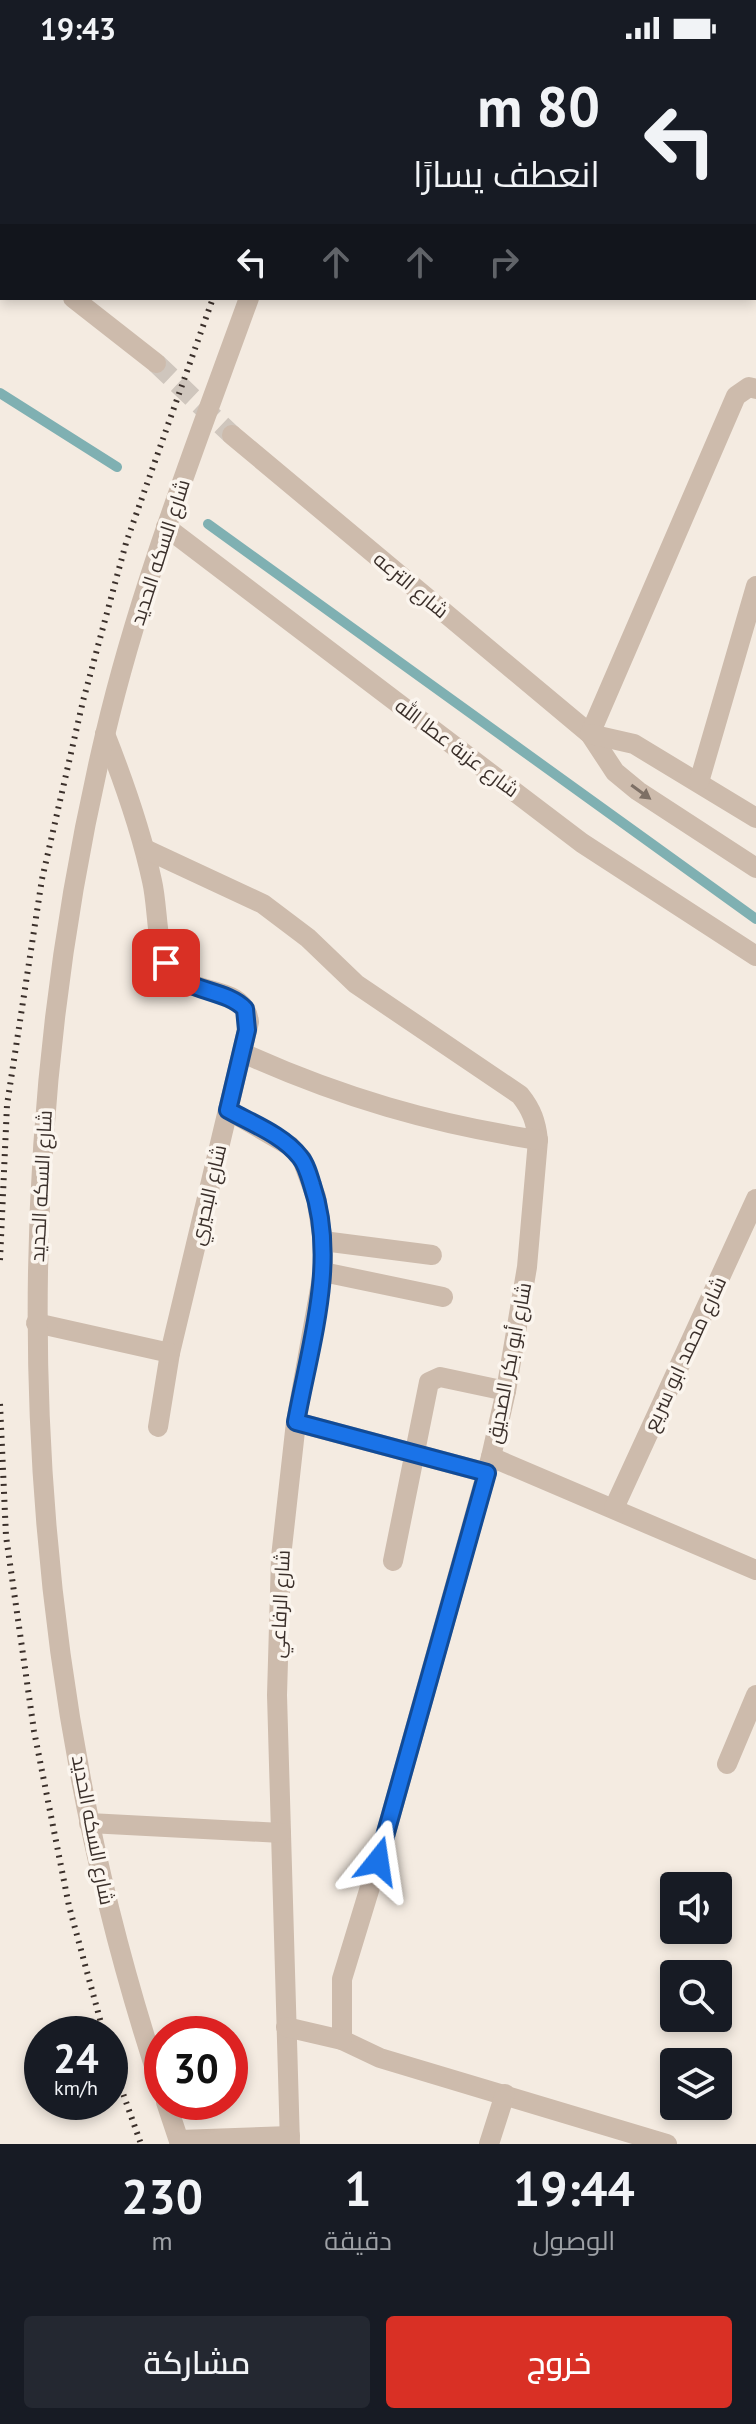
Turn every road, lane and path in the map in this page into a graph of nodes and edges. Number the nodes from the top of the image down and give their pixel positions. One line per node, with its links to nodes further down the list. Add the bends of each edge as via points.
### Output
1 (76, 300): 3 (street)
2 (248, 300): 6 (street, شارع السكه الحديد)
3 (156, 363)
4 (756, 389): 9 (street, via 749,387 736,396)
5 (232, 435): 9 (street, شارع الترعه)
6 (166, 527): 8 (street, شارع السكه الحديد); 14 (street, شارع عزبة عطا الله, via 582,843)
7 (756, 586): 10 (street)
8 (105, 734): 12 (street, شارع البحيري); 23 (street, شارع السكه الحديد, via 72,891 51,1035 39,1179)
9 (590, 734): 10 (street, شارع الترعه, via 634,744); 13 (street, شارع الترعه, one-way to 13, via 615,772 638,791)
10 (699, 782): 11 (street, شارع الترعه)
11 (756, 818)
12 (145, 849): 15 (street, شارع البحيري, via 169,970 185,982 235,998 245,1009 249,1022); 17 (street, شارع أبو بكر الصديق, via 287,920 356,984 520,1095 531,1108)
13 (756, 868)
14 (756, 956)
15 (243, 1053): 16 (street, شارع البحيري); 17 (street, via 355,1099 476,1131)
16 (228, 1110): 19 (street, شارع الرفاعي, via 290,1146 302,1159 316,1197); 24 (street, شارع البحيري)
17 (538, 1140): 25 (street, شارع أبو بكر الصديق, via 527,1267)
18 (756, 1199): 30 (street, شارع محمد ابو سريع)
19 (323, 1241): 20 (street); 21 (street, شارع الرفاعي)
20 (432, 1255)
21 (323, 1272): 22 (street); 26 (street, شارع الرفاعي)
22 (443, 1297)
23 (36, 1323): 24 (street); 35 (street, شارع السكه الحديد, via 42,1463 59,1644)
24 (170, 1353): 27 (street, شارع البحيري)
25 (506, 1391): 28 (street, via 432,1379); 29 (street, شارع أبو بكر الصديق)
26 (296, 1422): 28 (street); 36 (street, شارع الرفاعي, via 281,1573)
27 (158, 1427)
28 (414, 1453): 29 (street); 31 (street)
29 (489, 1465): 30 (street); 39 (street, شارع أبو بكر الصديق, via 342,1979)
30 (614, 1508): 32 (street)
31 (393, 1561)
32 (754, 1563)
33 (756, 1695): 34 (street)
34 (727, 1764)
35 (89, 1823): 36 (street); 38 (street, شارع السكه الحديد)
36 (281, 1833): 37 (street, شارع الرفاعي)
37 (286, 2027): 39 (street); 42 (street, شارع الرفاعي)
38 (144, 2029)
39 (342, 2040): 40 (street, via 365,2053)
40 (505, 2094): 44 (street); 45 (street)
41 (172, 2120): 43 (street)
42 (290, 2140): 43 (street)
43 (180, 2142)
44 (489, 2144)
45 (667, 2144)

